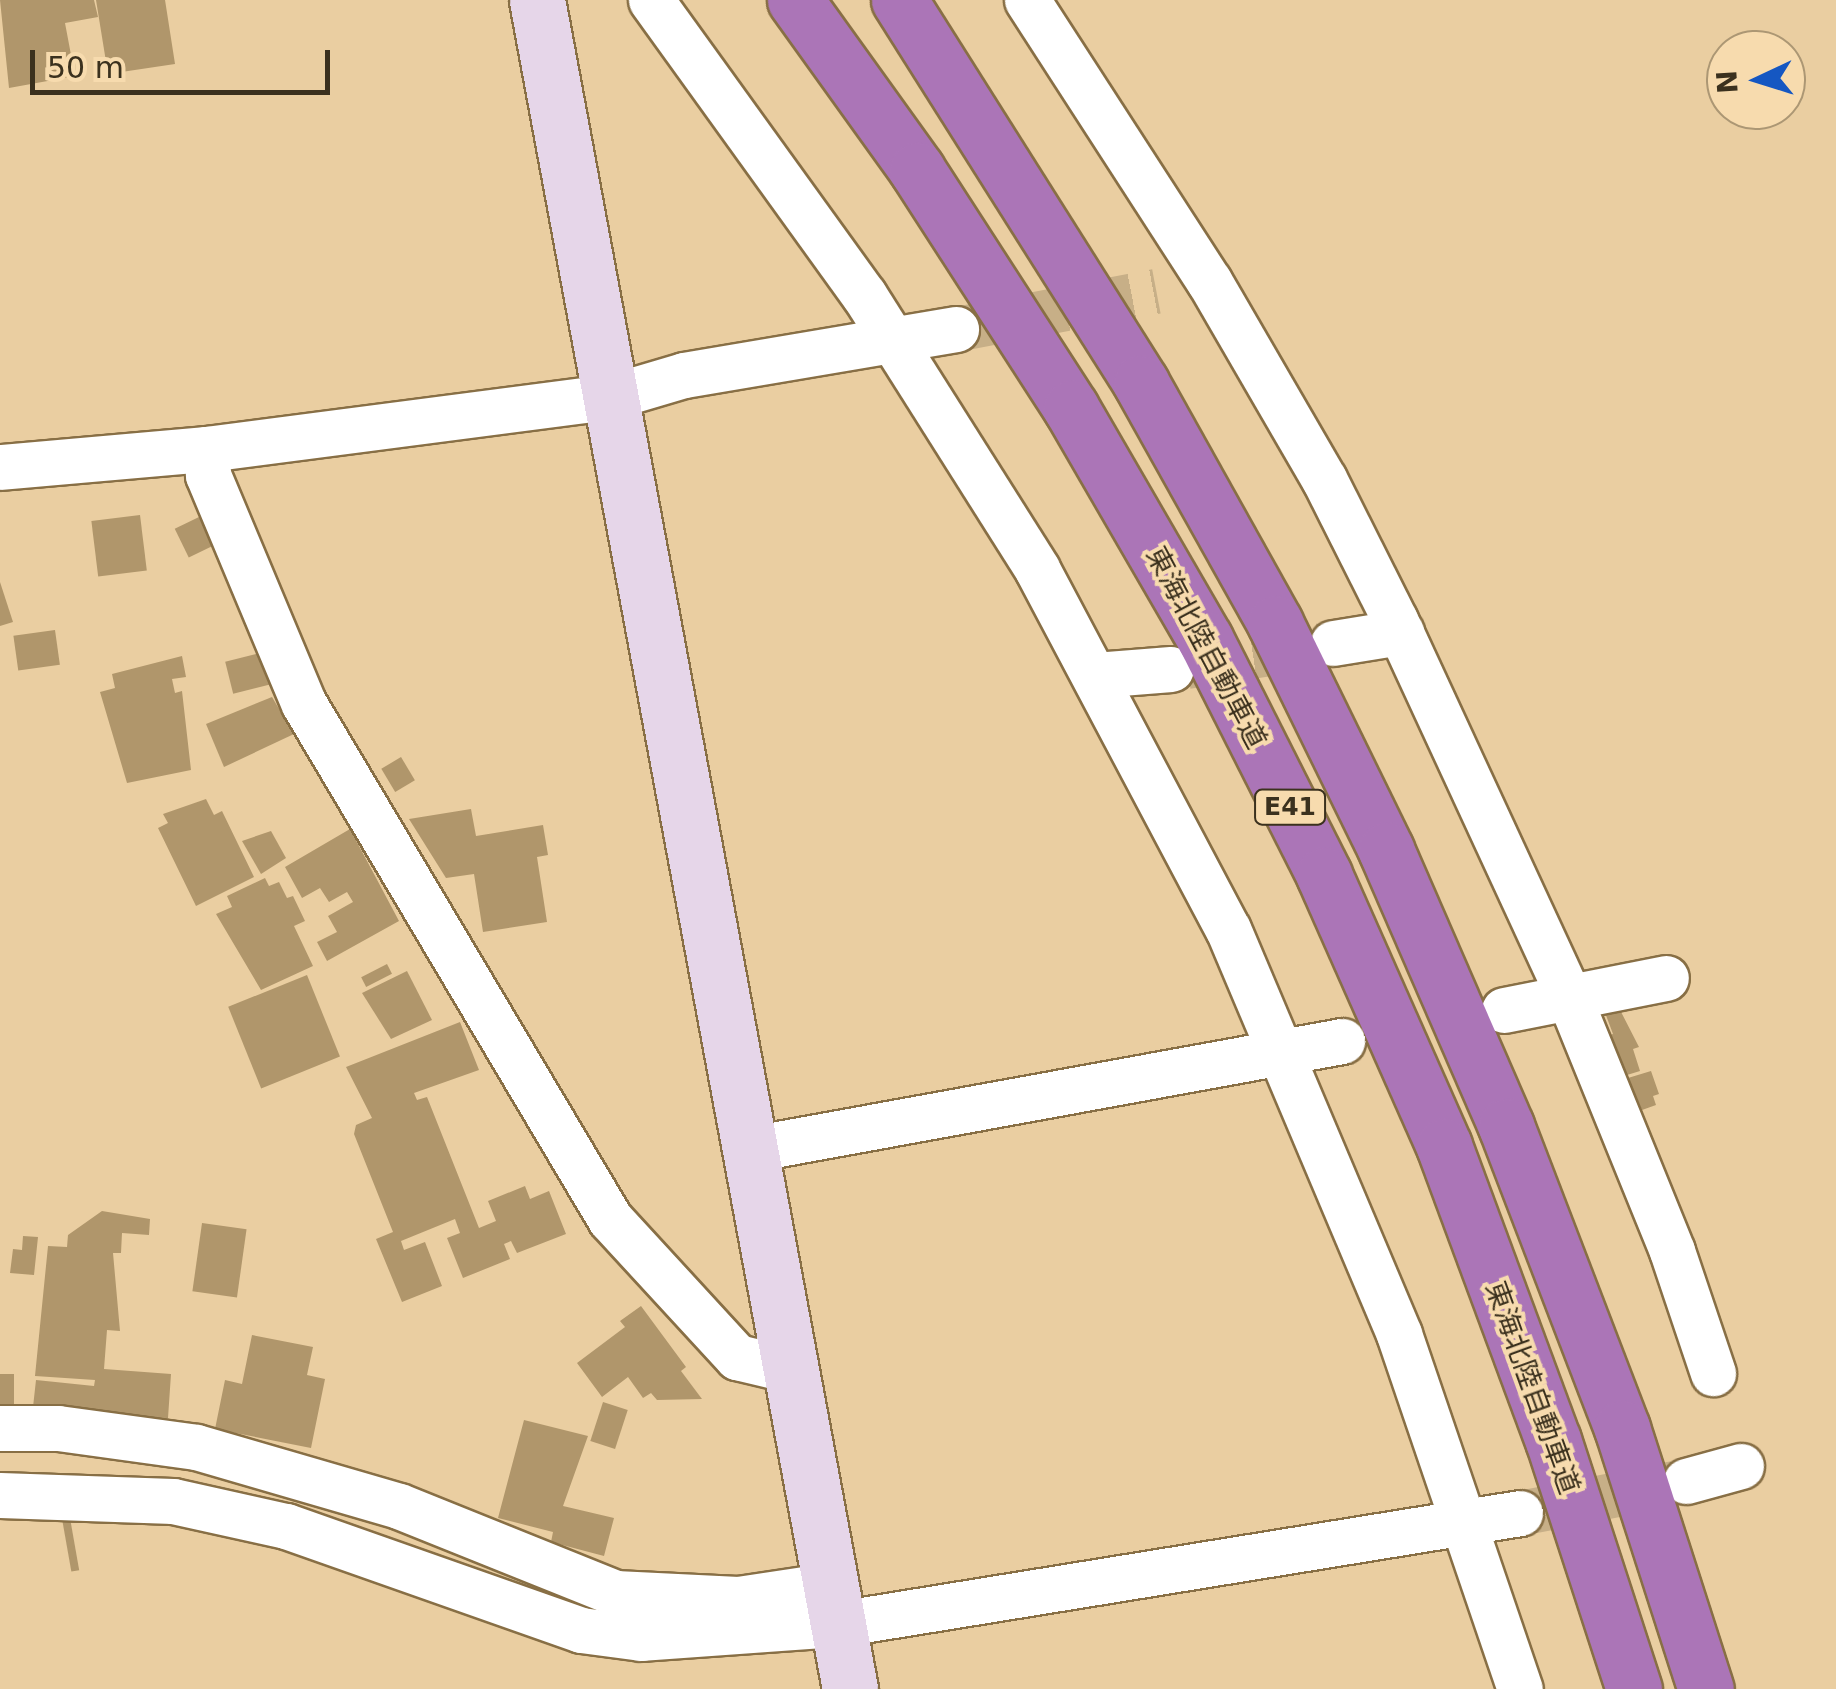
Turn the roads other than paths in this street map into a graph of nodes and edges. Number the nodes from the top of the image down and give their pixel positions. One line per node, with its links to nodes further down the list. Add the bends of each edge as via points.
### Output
1 (537, 0): 8 (street)
2 (651, 0): 7 (street)
3 (795, 0): 32 (highway, 東海北陸自動車道 / E41, via 918,170 1071,408 1204,639 1324,875 1444,1146 1553,1440)
4 (899, 0): 33 (highway, E41, via 1142,383 1275,623 1386,850 1506,1126 1602,1374)
5 (1027, 0): 11 (street, via 1209,281 1324,480)
6 (956, 328): 7 (street)
7 (893, 339): 8 (street, via 684,375); 14 (street)
8 (613, 396): 9 (street); 20 (street)
9 (207, 448): 10 (street); 21 (street, via 208,475 304,704 610,1220 737,1357)
10 (0, 467)
11 (1400, 632): 12 (street); 16 (street)
12 (1334, 644)
13 (1171, 669): 14 (street)
14 (1095, 675): 19 (street)
15 (1666, 978): 16 (street)
16 (1568, 997): 17 (street); 22 (street, via 1672,1251)
17 (1504, 1010)
18 (1342, 1041): 19 (street)
19 (1284, 1051): 20 (street); 28 (street, via 1399,1334)
20 (752, 1149): 21 (street)
21 (791, 1370): 29 (street)
22 (1713, 1373)
23 (0, 1428): 29 (street, via 58,1428 196,1447 399,1506 616,1593)
24 (1740, 1466): 25 (street)
25 (1686, 1481)
26 (0, 1495): 29 (street, via 173,1501 286,1526 581,1630 641,1638)
27 (1520, 1513): 28 (street)
28 (1464, 1520): 29 (street); 31 (street)
29 (834, 1605): 30 (street)
30 (850, 1689)
31 (1520, 1689)
32 (1634, 1689)
33 (1706, 1689)

